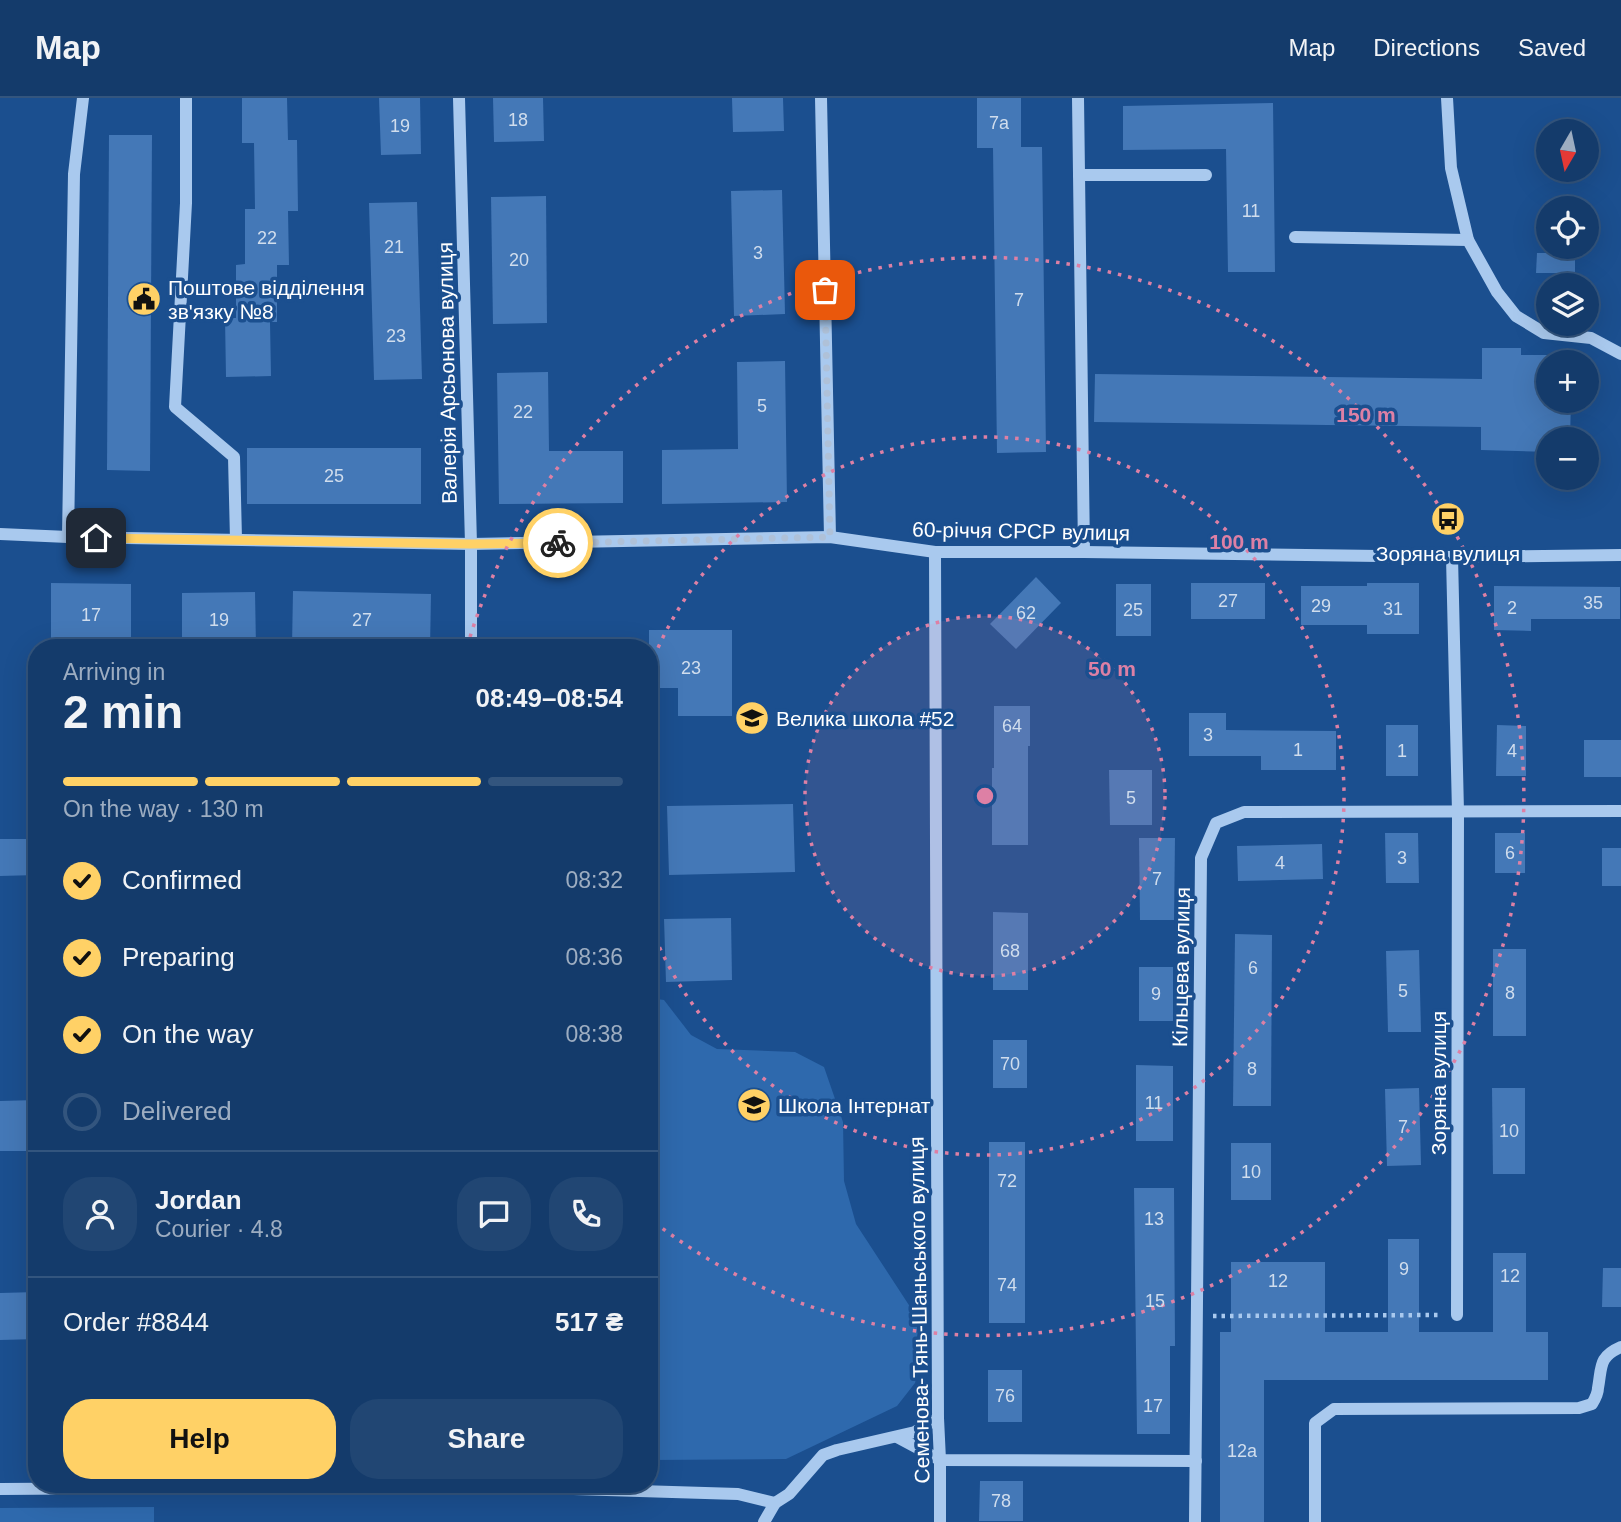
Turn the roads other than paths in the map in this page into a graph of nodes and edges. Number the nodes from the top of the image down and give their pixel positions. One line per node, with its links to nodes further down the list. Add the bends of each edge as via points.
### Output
1 (83, 98): 13 (street, via 75,174)
2 (186, 98): 15 (street, via 186,203 175,407 234,457)
3 (459, 98): 16 (street, Валерія Арсьонова вулиця)
4 (821, 98): 14 (street)
5 (1078, 98): 7 (street)
6 (1447, 98): 10 (street, via 1451,168)
7 (1079, 175): 8 (street); 18 (street)
8 (1206, 175)
9 (1295, 237): 10 (street)
10 (1468, 240): 11 (street, via 1516,316 1544,333 1591,338)
11 (1621, 354)
12 (0, 534): 13 (street, 60-річчя СРСР вулиця)
13 (68, 537): 15 (street, 60-річчя СРСР вулиця)
14 (830, 537): 16 (street, 60-річчя СРСР вулиця); 17 (street, 60-річчя СРСР вулиця)
15 (236, 540): 16 (street, 60-річчя СРСР вулиця)
16 (471, 544): 21 (street, Валерія Арсьонова вулиця)
17 (935, 552): 18 (street, 60-річчя СРСР вулиця); 26 (street, Семенова-Тянь-Шаньського вулиця)
18 (1084, 552): 20 (street, 60-річчя СРСР вулиця)
19 (1621, 555): 20 (street, 60-річчя СРСР вулиця)
20 (1452, 558): 22 (street, Зоряна вулиця)
21 (471, 639)
22 (1458, 811): 23 (street, Кільцева вулиця); 24 (street, Зоряна вулиця); 29 (street, Кільцева вулиця, via 1244,813 1216,823 1201,858)
23 (1621, 811)
24 (1457, 1315)
25 (1621, 1347): 37 (street, via 1609,1352 1600,1367 1592,1404 1579,1408 1334,1409 1315,1423)
26 (938, 1418): 27 (street); 28 (street, Семенова-Тянь-Шаньського вулиця)
27 (897, 1437): 28 (street); 33 (street, via 823,1455 789,1494)
28 (940, 1460): 29 (street); 35 (street, Семенова-Тянь-Шаньського вулиця)
29 (1196, 1461): 36 (street, Кільцева вулиця)
30 (28, 1488): 31 (street)
31 (0, 1489)
32 (658, 1491): 33 (street, via 738,1494)
33 (775, 1503): 34 (street)
34 (764, 1522)
35 (940, 1522)
36 (1195, 1522)
37 (1315, 1522)

